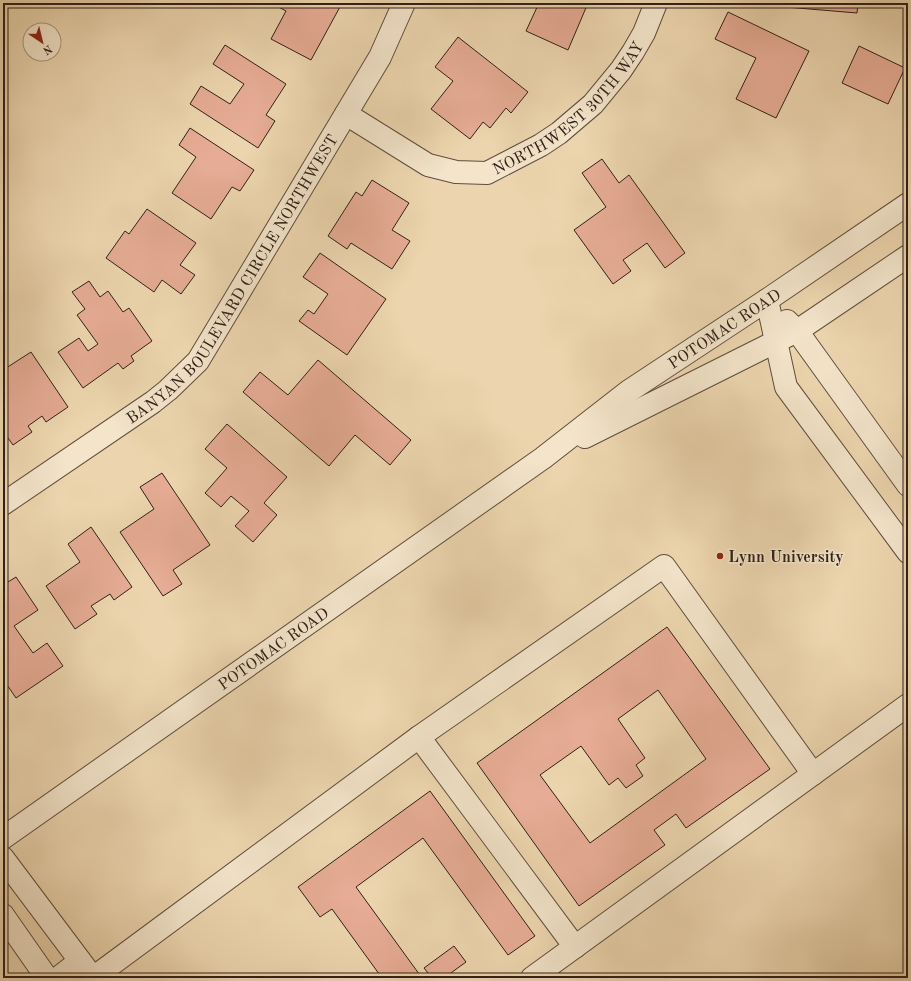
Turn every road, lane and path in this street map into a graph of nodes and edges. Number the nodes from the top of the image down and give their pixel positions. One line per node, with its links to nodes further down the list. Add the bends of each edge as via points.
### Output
1 (404, 3): 3 (street, BANYAN BOULEVARD CIRCLE NORTHWEST, via 380,57)
2 (656, 3): 3 (street, NORTHWEST 30TH WAY, via 633,52 593,104 541,145 488,173 456,172 428,165)
3 (346, 114): 11 (street, BANYAN BOULEVARD CIRCLE NORTHWEST, via 198,361 153,402)
4 (908, 204): 6 (street, POTOMAC ROAD)
5 (908, 256): 7 (street, POTOMAC ROAD)
6 (767, 300): 7 (street); 8 (street); 9 (street, POTOMAC ROAD, via 629,391)
7 (797, 331): 8 (street, POTOMAC ROAD); 10 (street)
8 (777, 342): 9 (street, POTOMAC ROAD); 12 (street, via 786,387)
9 (543, 458): 16 (street, POTOMAC ROAD)
10 (908, 485)
11 (3, 504)
12 (908, 552)
13 (908, 705): 15 (street)
14 (419, 737): 15 (street, via 664,566); 19 (street); 20 (street)
15 (813, 774): 19 (street)
16 (3, 838)
17 (3, 858): 20 (street)
18 (3, 915): 21 (street)
19 (575, 947): 23 (street)
20 (86, 970): 22 (street)
21 (47, 978)
22 (58, 978)
23 (532, 978)

